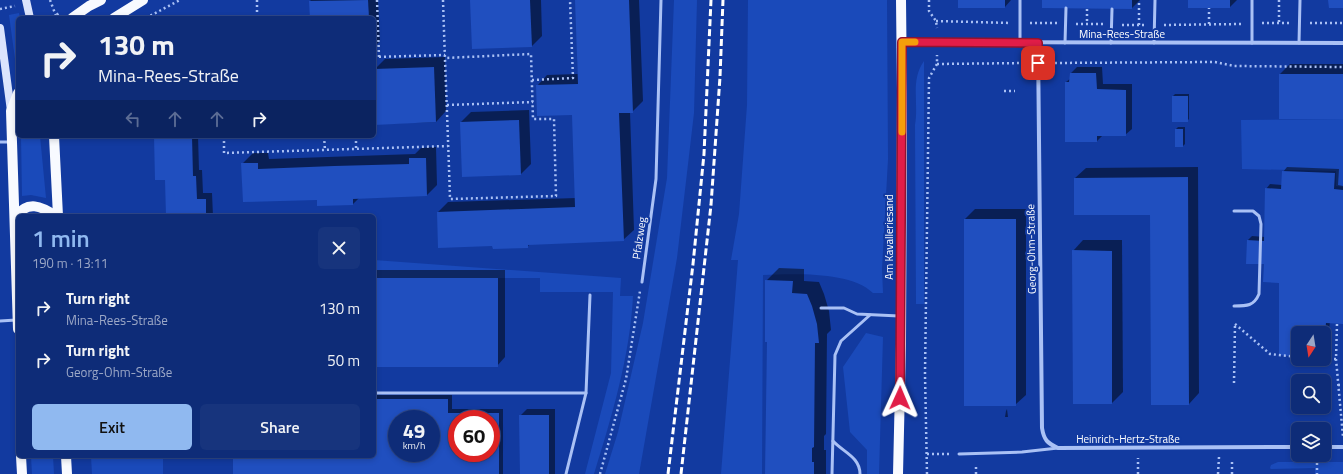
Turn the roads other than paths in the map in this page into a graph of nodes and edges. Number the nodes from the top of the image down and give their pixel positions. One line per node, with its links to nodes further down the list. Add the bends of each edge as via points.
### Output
1 (26, 0): 12 (main road)
2 (100, 0): 13 (main road)
3 (143, 0): 14 (main road)
4 (660, 0): 36 (lane, Pfalzweg, via 656,179)
5 (901, 0): 16 (main road, Am Kavalleriesand)
6 (1020, 0): 17 (lane)
7 (1155, 0): 21 (lane)
8 (1252, 0): 22 (lane)
9 (1300, 0): 23 (lane)
10 (1066, 8): 19 (lane)
11 (1112, 9): 20 (lane)
12 (30, 16)
13 (75, 16)
14 (117, 16)
15 (0, 28): 26 (main road)
16 (902, 42): 17 (street, Mina-Rees-Straße); 41 (main road, Am Kavalleriesand)
17 (1020, 43): 18 (street, Mina-Rees-Straße)
18 (1038, 43): 19 (street, Mina-Rees-Straße); 50 (street, Georg-Ohm-Straße, via 1042,428 1048,444)
19 (1065, 43): 20 (street, Mina-Rees-Straße)
20 (1111, 43): 21 (street, Mina-Rees-Straße)
21 (1154, 43): 22 (street, Mina-Rees-Straße)
22 (1252, 43): 23 (street, Mina-Rees-Straße)
23 (1299, 43): 24 (street, Mina-Rees-Straße)
24 (1343, 43)
25 (16, 98): 26 (main road)
26 (11, 111): 29 (main road)
27 (54, 138): 33 (main road)
28 (0, 142): 29 (lane)
29 (12, 142): 34 (main road)
30 (1234, 211): 38 (lane, via 1253,211 1259,216 1261,224 1259,294 1251,305)
31 (18, 214): 32 (main road, via 30,206 40,207)
32 (54, 214)
33 (57, 214)
34 (15, 217): 35 (main road)
35 (16, 251)
36 (642, 282)
37 (590, 295): 44 (lane)
38 (1234, 306)
39 (821, 308): 40 (lane, via 844,308 857,314)
40 (870, 315): 41 (lane); 46 (lane, via 841,341 835,355)
41 (901, 316): 59 (main road, Am Kavalleriesand)
42 (16, 320): 43 (lane)
43 (0, 321)
44 (586, 392): 45 (lane); 56 (lane)
45 (376, 393)
46 (833, 441): 57 (lane); 58 (lane, via 857,462)
47 (1291, 447): 50 (street, Heinrich-Hertz-Straße)
48 (1331, 447): 49 (street)
49 (1343, 447)
50 (1058, 448): 51 (lane, Heinrich-Hertz-Straße)
51 (958, 454)
52 (21, 458): 54 (main road)
53 (66, 458): 55 (main road)
54 (22, 474)
55 (67, 474)
56 (566, 474)
57 (832, 474)
58 (860, 474)
59 (898, 474)

